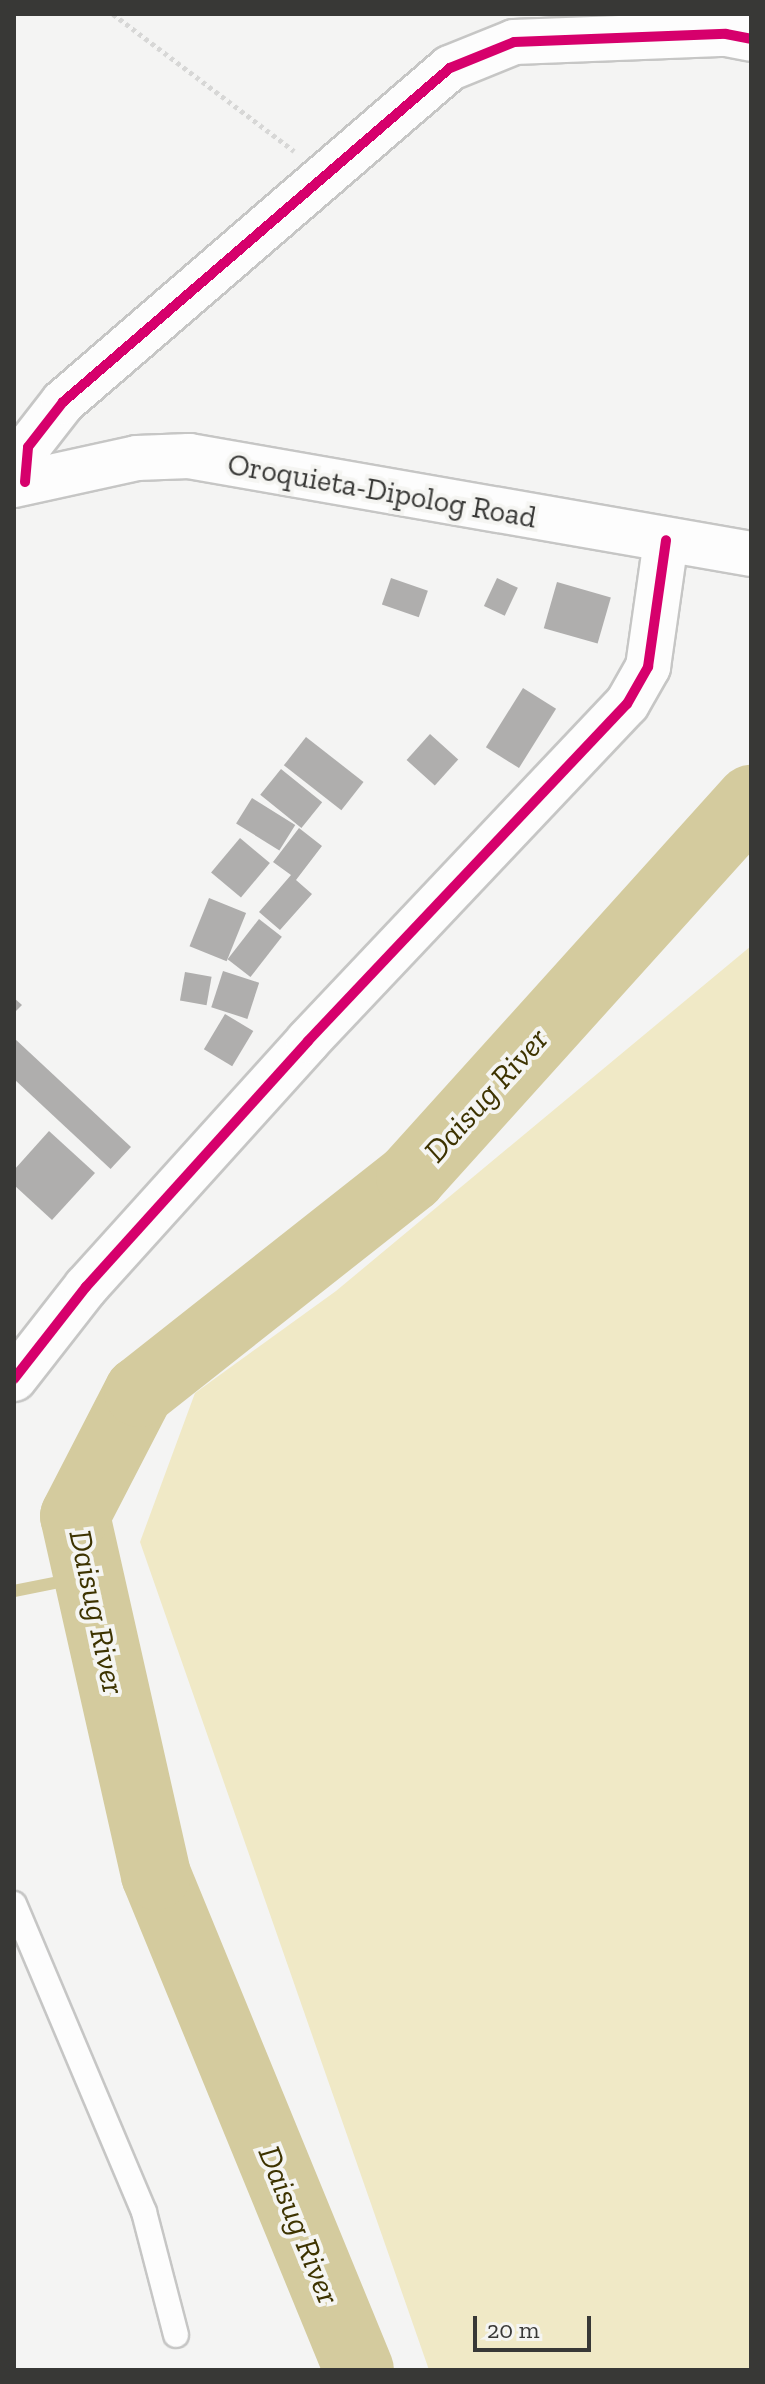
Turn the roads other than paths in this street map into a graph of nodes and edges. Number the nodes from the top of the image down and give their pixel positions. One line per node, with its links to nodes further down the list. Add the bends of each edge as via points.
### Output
1 (751, 39): 2 (main road, via 726,34 514,42 450,68 63,402)
2 (20, 463): 3 (main road, Oroquieta-Dipolog Road, via 189,456)
3 (666, 540): 4 (main road, Oroquieta-Dipolog Road); 5 (main road, via 648,667 627,704 308,1041 86,1287)
4 (733, 550)
5 (14, 1379)
6 (14, 1904): 7 (lane, via 144,2212)
7 (176, 2335)

